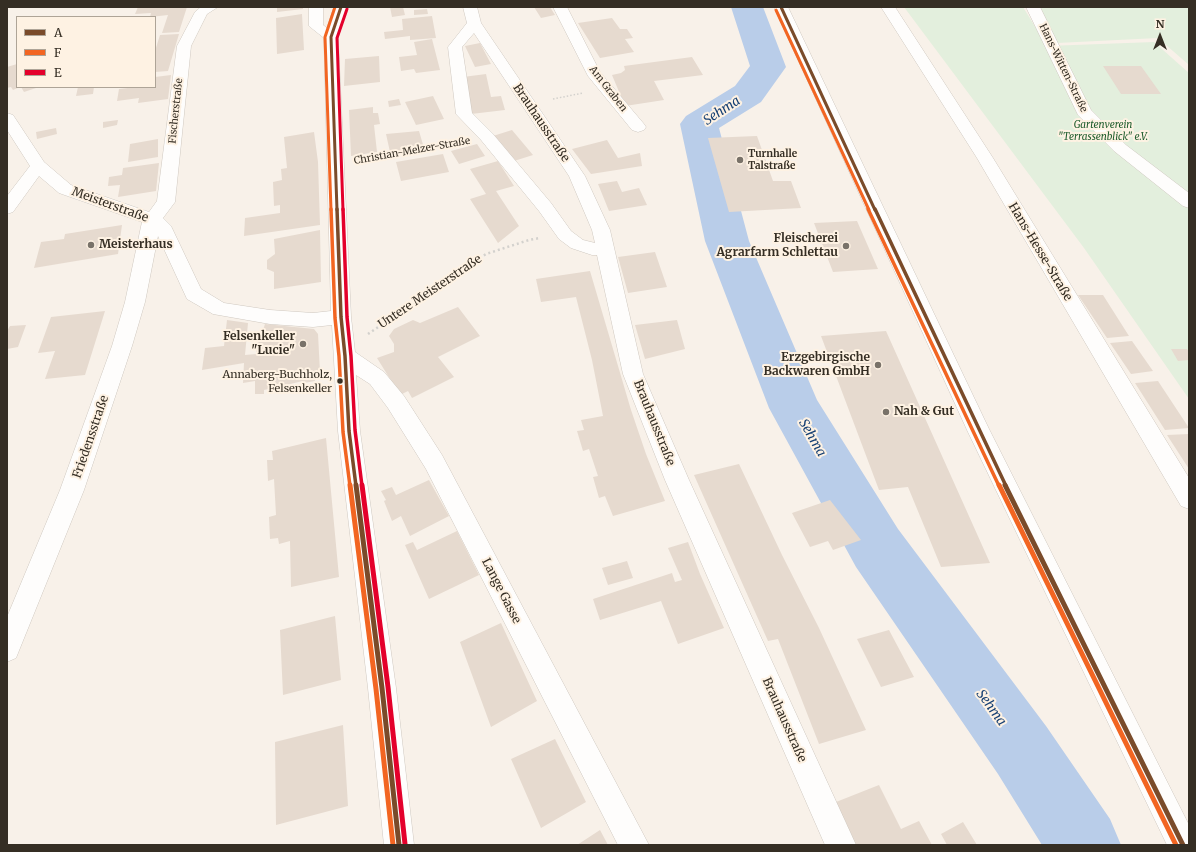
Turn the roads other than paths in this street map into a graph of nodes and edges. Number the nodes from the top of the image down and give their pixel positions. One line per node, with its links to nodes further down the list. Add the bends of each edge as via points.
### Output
1 (211, 7): 15 (street, Fischerstraße, via 202,12 184,46 166,202)
2 (316, 7): 9 (street, via 316,26)
3 (340, 7): 9 (street)
4 (560, 7): 11 (street, Am Graben, via 593,73)
5 (781, 7): 24 (street, via 978,430)
6 (888, 7): 19 (street, Hans-Hesse-Straße, via 985,158)
7 (1034, 7): 13 (street, Hans-Witten-Straße, via 1084,112 1120,148)
8 (472, 15): 16 (street, Brauhausstraße, via 577,176 601,230); 16 (street, Christian-Melzer-Straße, via 455,47 464,114 487,137 565,234 578,244 592,249)
9 (331, 37): 17 (street)
10 (7, 118): 12 (street, Meisterstraße)
11 (638, 126)
12 (38, 166): 14 (street); 15 (street, Meisterstraße, via 65,189)
13 (1189, 202)
14 (7, 208)
15 (152, 219): 17 (street, Meisterstraße, via 162,226 194,294 220,309 270,317 313,320); 20 (street, Friedensstraße, via 135,302 122,346 72,490)
16 (605, 249): 23 (street, Brauhausstraße, via 633,374 677,480)
17 (341, 317): 18 (street)
18 (344, 350): 21 (street, via 349,431); 22 (street, Lange Gasse, via 376,378 396,402 434,462)
19 (1189, 499)
20 (7, 649)
21 (399, 845)
22 (634, 845)
23 (841, 845)
24 (1183, 845)

